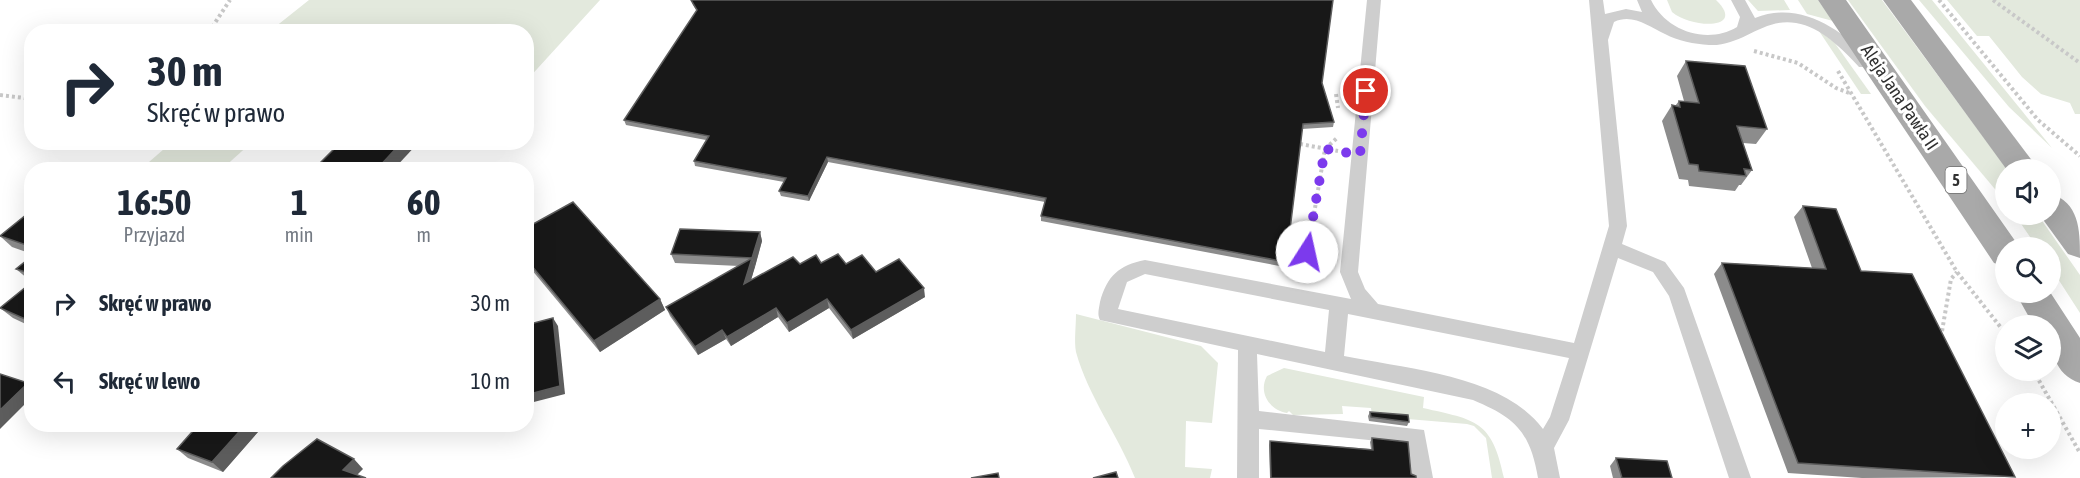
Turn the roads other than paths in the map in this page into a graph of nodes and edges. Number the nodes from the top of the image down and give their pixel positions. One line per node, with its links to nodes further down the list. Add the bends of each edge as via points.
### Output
1 (1374, 0): 18 (lane, via 1349,272 1357,293)
2 (1596, 0): 9 (lane)
3 (1644, 0): 7 (lane, via 1649,14)
4 (1738, 0): 8 (lane, via 1746,8)
5 (1833, 0): 10 (main road, Aleja Jana Pawła II / 5)
6 (1897, 0): 11 (main road)
7 (1660, 24): 8 (lane, via 1693,39 1711,41 1727,40); 9 (lane, via 1641,16 1616,14 1607,19)
8 (1747, 28): 10 (lane, via 1759,21 1786,17 1829,29)
9 (1600, 40): 15 (lane, via 1618,226)
10 (1906, 106): 13 (main road, Aleja Jana Pawła II / 5)
11 (2016, 159)
12 (2061, 220): 14 (main road)
13 (1995, 238)
14 (2080, 245)
15 (1613, 248): 20 (lane); 28 (lane, via 1659,267 1677,293)
16 (2039, 303): 22 (main road)
17 (1339, 305): 18 (lane); 19 (lane, via 1145,267 1129,269 1118,278 1107,315); 21 (lane)
18 (1372, 311): 20 (lane)
19 (1248, 345): 21 (lane); 23 (lane)
20 (1581, 352): 24 (lane, via 1558,420)
21 (1334, 363): 24 (lane, via 1475,392 1505,404 1525,418)
22 (2080, 368)
23 (1249, 419): 25 (lane); 26 (lane, via 1417,436)
24 (1543, 447): 27 (lane)
25 (1248, 478)
26 (1422, 478)
27 (1549, 478)
28 (1740, 478)

